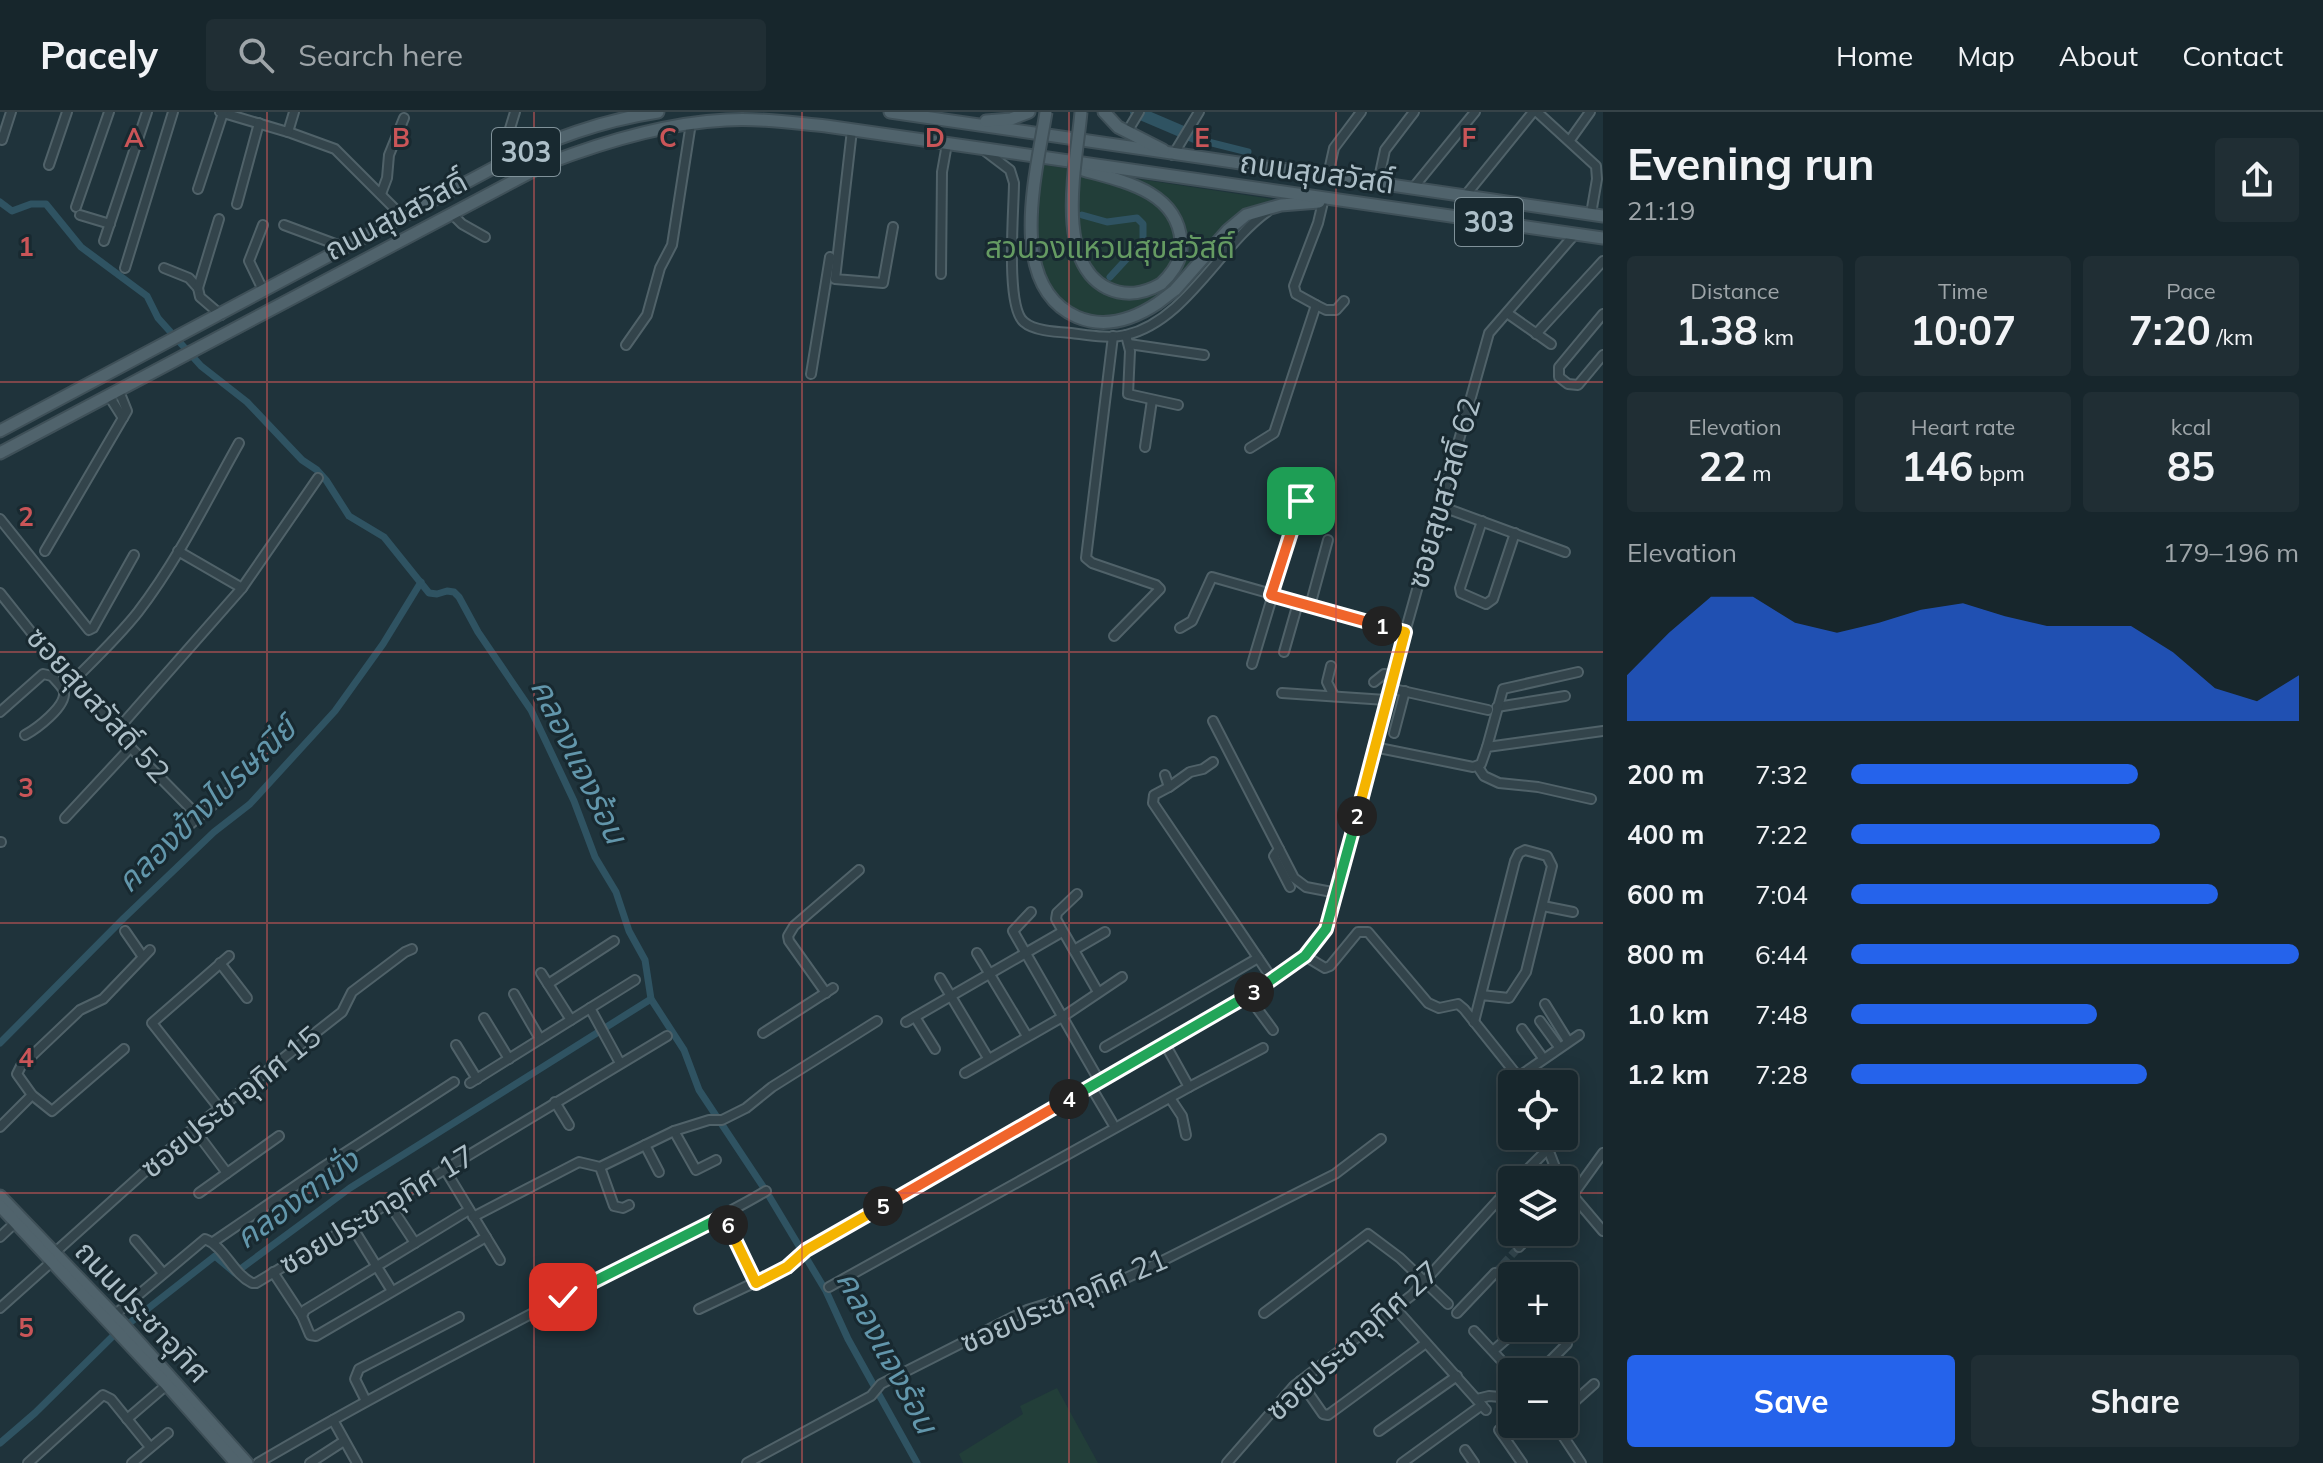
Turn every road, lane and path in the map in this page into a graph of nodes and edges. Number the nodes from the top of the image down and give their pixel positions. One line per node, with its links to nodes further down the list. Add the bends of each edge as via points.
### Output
1 (11, 112): 30 (street)
2 (67, 112): 36 (street)
3 (109, 112): 54 (street, via 78,211)
4 (147, 112): 54 (street)
5 (173, 112): 65 (street)
6 (221, 112): 24 (street); 42 (street)
7 (294, 112): 28 (street)
8 (515, 112): 37 (street)
9 (658, 112): 37 (main road, ถนนสุขสวัสดิ์ / 303, via 567,134)
10 (890, 112): 21 (main road, ถนนสุขสวัสดิ์ / 303)
11 (1029, 112): 26 (main road)
12 (1046, 112): 49 (main road, bridge, via 1030,228 1034,262 1047,292 1067,312 1094,321 1122,320 1158,303 1235,223)
13 (1081, 112): 35 (main road, bridge, via 1072,210 1083,262 1103,286 1123,293 1161,284 1175,267 1182,246 1176,220 1160,200 1133,185)
14 (1104, 112): 29 (main road)
15 (1199, 112): 34 (street)
16 (1361, 112): 39 (street, via 1334,148)
17 (1414, 112): 40 (street, via 1385,150)
18 (1475, 112): 41 (street)
19 (1535, 112): 31 (street); 44 (street)
20 (1590, 112): 31 (street)
21 (914, 114): 26 (main road, ถนนสุขสวัสดิ์ / 303)
22 (1137, 115): 29 (street)
23 (404, 118): 43 (street)
24 (259, 123): 28 (street); 47 (street)
25 (691, 123): 27 (main road, ถนนสุขสวัสดิ์ / 303, via 757,120); 50 (main road, ถนนสุขสวัสดิ์ / 303, via 612,141 546,164); 79 (street, via 672,245 647,315)
26 (965, 123): 34 (main road, ถนนสุขสวัสดิ์ / 303)
27 (850, 130): 32 (main road, ถนนสุขสวัสดิ์ / 303); 57 (street, via 835,279 883,283); 82 (street)
28 (288, 132): 43 (street, via 335,149)
29 (1127, 132): 34 (main road)
30 (2, 140)
31 (1570, 140): 38 (street)
32 (947, 144): 33 (main road, ถนนสุขสวัสดิ์ / 303); 67 (street)
33 (980, 148): 35 (main road, ถนนสุขสวัสดิ์ / 303); 76 (street, via 1012,175 1012,285 1020,318 1046,329)
34 (1172, 155): 39 (main road, ถนนสุขสวัสดิ์ / 303)
35 (1045, 158): 45 (main road, ถนนสุขสวัสดิ์ / 303)
36 (49, 165)
37 (499, 165): 52 (main road, ถนนสุขสวัสดิ์ / 303)
38 (1600, 171): 51 (street)
39 (1328, 175): 40 (main road, ถนนสุขสวัสดิ์ / 303)
40 (1378, 183): 41 (main road, ถนนสุขสวัสดิ์ / 303); 48 (main road)
41 (1413, 188): 44 (main road, ถนนสุขสวัสดิ์ / 303)
42 (198, 189)
43 (381, 194): 52 (street)
44 (1465, 196): 51 (main road, ถนนสุขสวัสดิ์ / 303)
45 (1343, 201): 46 (main road); 48 (main road, ถนนสุขสวัสดิ์ / 303)
46 (1323, 202): 49 (main road); 71 (street, via 1294,286 1296,294)
47 (237, 204)
48 (1375, 205): 59 (main road, ถนนสุขสวัสดิ์ / 303)
49 (1276, 206): 77 (street, via 1249,226 1165,315)
50 (452, 214): 58 (main road, ถนนสุขสวัสดิ์ / 303); 60 (street)
51 (1597, 215)
52 (403, 217): 58 (main road); 63 (main road, ถนนสุขสวัสดิ์ / 303)
53 (219, 219): 68 (street)
54 (110, 224): 62 (street)
55 (263, 225): 69 (street, via 249,261)
56 (284, 225): 63 (street)
57 (893, 227)
58 (414, 234): 83 (main road, ถนนสุขสวัสดิ์ / 303)
59 (1575, 234): 61 (main road, ถนนสุขสวัสดิ์ / 303); 72 (street, ซอยสุขสวัสดิ์ 62)
60 (485, 237)
61 (1603, 238)
62 (104, 241)
63 (346, 248): 69 (main road, ถนนสุขสวัสดิ์ / 303)
64 (1603, 261): 75 (street)
65 (125, 268)
66 (164, 268): 68 (street, via 189,278)
67 (941, 274)
68 (198, 288): 74 (street, via 200,297)
69 (264, 292): 74 (main road, ถนนสุขสวัสดิ์ / 303)
70 (1344, 301): 71 (street, via 1336,310)
71 (1316, 305): 89 (street, via 1274,433)
72 (1507, 313): 75 (street); 93 (street, ซอยสุขสวัสดิ์ 62, via 1489,333)
73 (1603, 314): 81 (street, via 1559,367 1559,377 1578,385)
74 (221, 315): 86 (main road, ถนนสุขสวัสดิ์ / 303)
75 (1536, 334): 78 (street)
76 (1113, 336): 77 (street); 109 (street, via 1086,558 1160,589)
77 (1128, 339): 80 (street); 84 (street, via 1128,394)
78 (1551, 344)
79 (626, 345)
80 (1204, 355)
81 (1603, 355)
82 (811, 374)
83 (114, 393): 90 (main road, ถนนสุขสวัสดิ์ / 303); 98 (street, via 127,411)
84 (1152, 400): 85 (street); 88 (street)
85 (1178, 405)
86 (0, 431)
87 (239, 443): 99 (street)
88 (1145, 447)
89 (1250, 448)
90 (0, 453)
91 (318, 478): 102 (street)
92 (1301, 501): 104 (street)
93 (1440, 506): 95 (street); 108 (street, ซอยสุขสวัสดิ์ 62)
94 (0, 519): 101 (street, via 89,630)
95 (1482, 521): 96 (street); 96 (street, via 1460,588 1486,604 1493,599)
96 (1515, 533): 100 (street)
97 (1328, 540): 106 (street)
98 (45, 551)
99 (178, 551): 102 (street); 117 (street, via 133,618)
100 (1565, 552)
101 (134, 555)
102 (242, 588): 128 (street)
103 (0, 593): 113 (street, ซอยสุขสวัสดิ์ 52)
104 (1271, 595): 105 (street); 107 (street, via 1212,577 1192,621); 111 (street)
105 (1298, 603): 106 (street); 110 (street)
106 (1310, 606): 108 (street)
107 (1180, 628)
108 (1405, 632): 115 (street, ซอยสุขสวัสดิ์ 62)
109 (1114, 636)
110 (1284, 652)
111 (1252, 664)
112 (1331, 666): 122 (street, via 1327,682)
113 (63, 667): 116 (street); 117 (street, ซอยสุขสวัสดิ์ 52)
114 (1578, 672): 125 (street, via 1503,689)
115 (1393, 675): 118 (street, via 1384,674); 119 (street, ซอยสุขสวัสดิ์ 62)
116 (52, 676): 126 (street, via 43,674); 131 (street, via 64,697)
117 (75, 679): 128 (street, ซอยสุขสวัสดิ์ 52)
118 (1374, 682)
119 (1389, 688): 120 (street); 124 (street, ซอยสุขสวัสดิ์ 62)
120 (1405, 691): 125 (street); 130 (street)
121 (1282, 693): 122 (street)
122 (1334, 696): 124 (street)
123 (1565, 696): 125 (street)
124 (1386, 700): 133 (street, ซอยสุขสวัสดิ์ 62)
125 (1492, 709): 134 (street)
126 (0, 712)
127 (1213, 721): 144 (street)
128 (118, 729): 132 (street, ซอยสุขสวัสดิ์ 52)
129 (1603, 731): 134 (street)
130 (1394, 733)
131 (25, 735)
132 (131, 747): 141 (street, ซอยสุขสวัสดิ์ 52); 142 (street)
133 (1374, 747): 136 (street); 147 (street, ซอยสุขสวัสดิ์ 62)
134 (1487, 747): 136 (street)
135 (1213, 762): 138 (street)
136 (1478, 767): 140 (street, via 1499,783)
137 (1165, 775): 138 (street)
138 (1169, 787): 162 (street, via 1154,795 1153,803)
139 (227, 793): 141 (street)
140 (1591, 799)
141 (198, 816): 143 (street)
142 (65, 818)
143 (167, 844)
144 (1279, 849): 146 (street, via 1274,856); 147 (street, via 1299,883)
145 (859, 870): 187 (street, via 788,936 830,990)
146 (1290, 887)
147 (1337, 893): 161 (street, ซอยสุขสวัสดิ์ 62, via 1326,929)
148 (1077, 894): 153 (street, via 1055,917)
149 (1543, 906): 151 (street); 174 (street, via 1526,972 1515,992 1504,1000); 174 (street, via 1551,860 1525,850 1515,861)
150 (1031, 912): 158 (street, via 1013,931)
151 (1573, 912)
152 (125, 931): 210 (street, via 147,954 103,999 80,1010 21,1066 18,1077)
153 (1062, 932): 157 (street); 158 (street)
154 (1105, 932): 157 (street)
155 (614, 941): 170 (street)
156 (412, 949): 213 (street, ซอยประชาอุทิศ 15, via 352,992 342,1012)
157 (1074, 950): 171 (street)
158 (1026, 952): 165 (street); 179 (street)
159 (977, 953): 165 (street)
160 (229, 956): 163 (street)
161 (1305, 956): 169 (street, ซอยสุขสวัสดิ์ 62); 184 (street, via 1325,968 1358,932 1368,932 1428,1003 1439,1008 1458,1004)
162 (1258, 958): 169 (street); 195 (street)
163 (220, 963): 176 (street); 213 (street, via 152,1023)
164 (541, 973): 170 (street)
165 (989, 973): 173 (street); 190 (street)
166 (1122, 977): 171 (street)
167 (940, 978): 173 (street)
168 (635, 980): 178 (street)
169 (1273, 980): 175 (street, ซอยสุขสวัสดิ์ 62)
170 (548, 984): 181 (street)
171 (1098, 992): 179 (street)
172 (514, 994): 191 (street)
173 (951, 995): 199 (street, via 910,1019); 200 (street)
174 (1481, 995): 184 (street)
175 (1248, 996): 186 (street); 193 (street, ซอยสุขสวัสดิ์ 62)
176 (247, 998)
177 (1545, 1004): 192 (street)
178 (590, 1008): 181 (street); 203 (street)
179 (1064, 1016): 190 (street); 208 (street)
180 (484, 1018): 202 (street)
181 (571, 1020): 191 (street)
182 (877, 1021): 218 (street, via 746,1108 722,1120)
183 (1540, 1021): 196 (street)
184 (1474, 1022): 204 (street)
185 (1522, 1029): 201 (street)
186 (1273, 1030)
187 (763, 1033)
188 (1579, 1035): 192 (street)
189 (667, 1036): 203 (street, ซอยประชาอุทิศ 17)
190 (1027, 1036): 200 (street)
191 (540, 1039): 202 (street)
192 (1568, 1041): 196 (street)
193 (1165, 1044): 208 (street, ซอยสุขสวัสดิ์ 62); 209 (street)
194 (456, 1045): 202 (street, via 474,1081)
195 (1105, 1047)
196 (1559, 1047): 201 (street)
197 (1263, 1048): 209 (street)
198 (124, 1049): 210 (street, via 56,1110)
199 (935, 1049)
200 (988, 1058): 206 (street)
201 (1543, 1058): 205 (street)
202 (509, 1059)
203 (620, 1063): 212 (street, ซอยประชาอุทิศ 17)
204 (1513, 1070)
205 (1531, 1070)
206 (965, 1073)
207 (454, 1082): 248 (street)
208 (1096, 1084): 214 (street); 257 (street, ซอยสุขสวัสดิ์ 62)
209 (1189, 1087): 211 (street)
210 (32, 1095): 216 (street)
211 (1170, 1098): 219 (street); 258 (street)
212 (555, 1102): 215 (street); 228 (street, ซอยประชาอุทิศ 17)
213 (220, 1109): 217 (street, ซอยประชาอุทิศ 15)
214 (1113, 1124)
215 (569, 1125)
216 (0, 1127)
217 (194, 1129): 230 (street); 250 (street, ซอยประชาอุทิศ 15)
218 (674, 1131): 222 (street); 225 (street, via 696,1170)
219 (1186, 1135)
220 (279, 1136): 230 (street)
221 (1381, 1139): 301 (street, ซอยประชาอุทิศ 21, via 1335,1174 1115,1283 1027,1310 881,1384 871,1396)
222 (645, 1145): 227 (street); 229 (street)
223 (1547, 1150): 226 (street)
224 (1603, 1153): 231 (street)
225 (716, 1160)
226 (1531, 1166)
227 (600, 1167): 237 (street, via 614,1206); 240 (street, via 579,1162)
228 (444, 1168): 236 (street, ซอยประชาอุทิศ 17); 240 (street)
229 (659, 1172)
230 (227, 1173): 233 (street)
231 (1578, 1181)
232 (766, 1191): 241 (street)
233 (199, 1193)
234 (0, 1196): 242 (main road, ถนนประชาอุทิศ)
235 (1498, 1200): 256 (street, ซอยประชาอุทิศ 27)
236 (388, 1202): 243 (street, ซอยประชาอุทิศ 17); 249 (street)
237 (629, 1205)
238 (1578, 1205): 244 (street)
239 (0, 1206): 242 (main road, ถนนประชาอุทิศ)
240 (471, 1214): 246 (street); 249 (street)
241 (724, 1216): 257 (street); 282 (street)
242 (18, 1220): 245 (street); 250 (main road, ถนนประชาอุทิศ)
243 (351, 1225): 252 (street); 253 (street, ซอยประชาอุทิศ 17)
244 (1603, 1231)
245 (0, 1237)
246 (486, 1237): 251 (street); 259 (street)
247 (135, 1240): 254 (street)
248 (213, 1242): 253 (street, ซอยประชาอุทิศ 17, via 252,1283); 254 (street, via 202,1240)
249 (415, 1243): 252 (street)
250 (53, 1257): 261 (street, ซอยประชาอุทิศ 15); 268 (main road, ถนนประชาอุทิศ)
251 (500, 1260)
252 (377, 1267): 259 (street); 266 (street)
253 (273, 1272): 266 (street)
254 (163, 1273): 268 (street)
255 (1495, 1273): 265 (street)
256 (1424, 1282): 260 (street); 263 (street, ซอยประชาอุทิศ 27); 264 (street, via 1368,1234)
257 (756, 1283): 262 (street, ซอยสุขสวัสดิ์ 62)
258 (829, 1287)
259 (392, 1291): 266 (street, via 316,1336 310,1335)
260 (1448, 1304)
261 (0, 1308)
262 (699, 1309)
263 (1396, 1309): 271 (street); 277 (street, ซอยประชาอุทิศ 27)
264 (1264, 1313)
265 (1457, 1313)
266 (302, 1316)
267 (459, 1317): 282 (street, via 359,1369 355,1379)
268 (114, 1321): 278 (main road, ถนนประชาอุทิศ)
269 (1474, 1331): 273 (street)
270 (1503, 1342): 273 (street)
271 (1426, 1343): 276 (street); 277 (street, via 1328,1415)
272 (1567, 1344): 275 (street)
273 (1494, 1350): 274 (street)
274 (1501, 1358)
275 (1553, 1358)
276 (1457, 1376): 283 (street); 286 (street)
277 (1300, 1381): 302 (street, ซอยประชาอุทิศ 27)
278 (170, 1382): 284 (street); 296 (main road, ถนนประชาอุทิศ); 297 (main road, ถนนประชาอุทิศ)
279 (1594, 1384): 281 (street)
280 (1498, 1397): 283 (street, via 1489,1396)
281 (1578, 1398)
282 (366, 1401): 285 (street)
283 (1481, 1404): 303 (street)
284 (127, 1419): 291 (street); 294 (street, via 111,1399 100,1396)
285 (333, 1420): 290 (street); 298 (street)
286 (1379, 1431)
287 (168, 1433): 291 (street)
288 (1505, 1438): 305 (street)
289 (1563, 1438): 293 (street)
290 (344, 1441): 299 (street); 300 (street)
291 (150, 1447): 295 (street)
292 (1465, 1450): 304 (street)
293 (1576, 1461)
294 (28, 1463)
295 (132, 1463)
296 (236, 1463)
297 (247, 1463)
298 (258, 1463)
299 (310, 1463)
300 (357, 1463)
301 (747, 1463)
302 (1227, 1463)
303 (1402, 1463)
304 (1474, 1463)
305 (1522, 1463)

